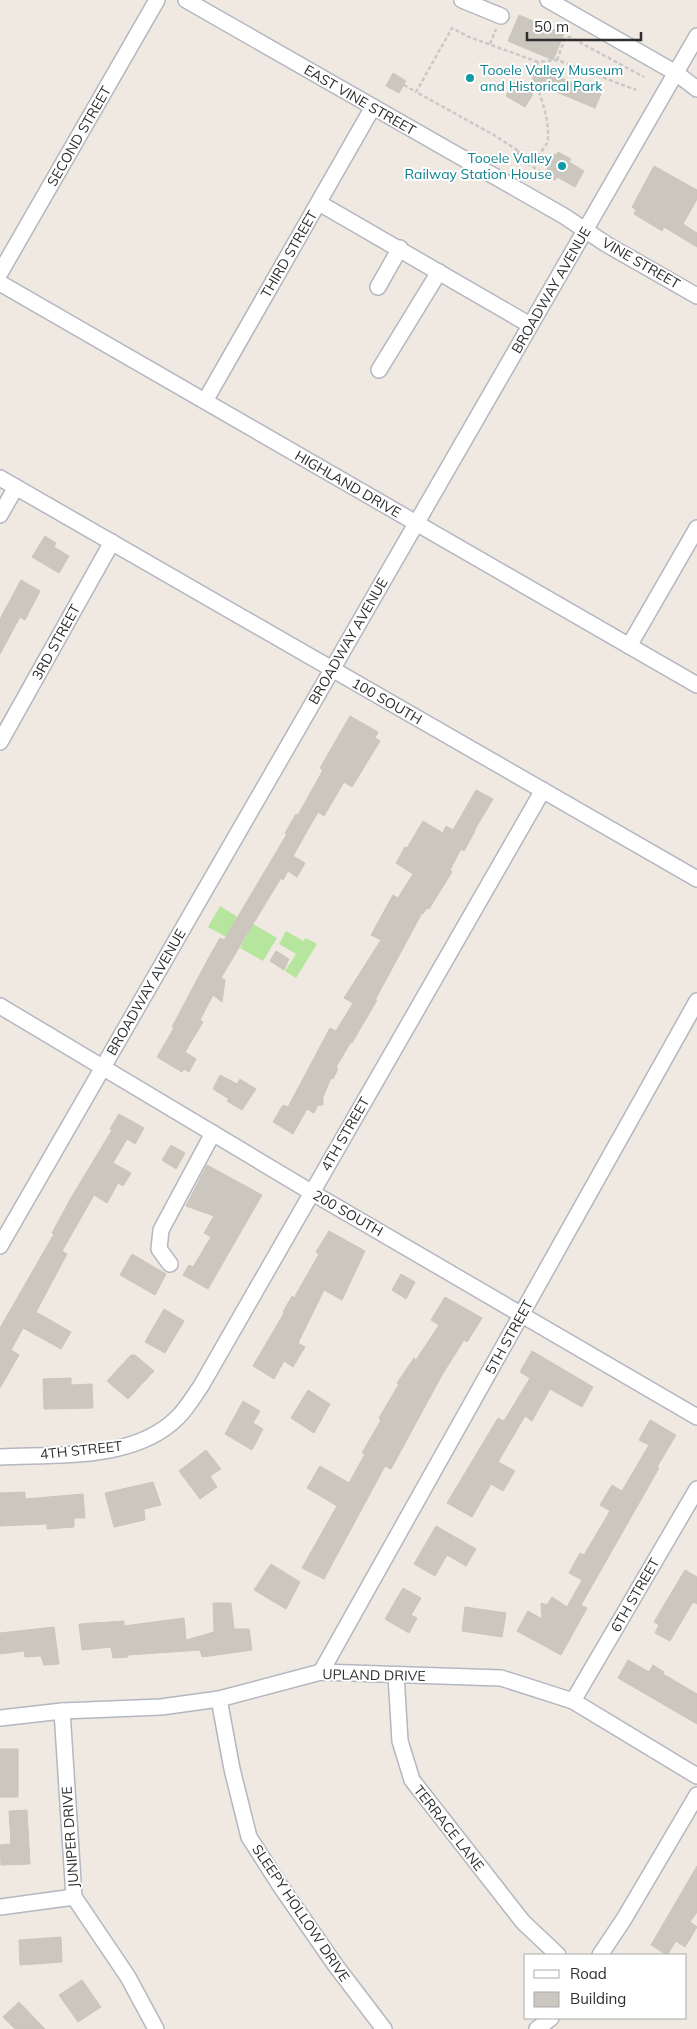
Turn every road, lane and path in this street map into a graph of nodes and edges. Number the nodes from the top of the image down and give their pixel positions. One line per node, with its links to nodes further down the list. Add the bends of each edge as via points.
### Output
1 (157, 0): 23 (street, SECOND STREET)
2 (186, 0): 16 (street, EAST VINE STREET)
3 (462, 0): 6 (street)
4 (548, 0): 5 (street)
5 (573, 6): 10 (street)
6 (502, 16)
7 (697, 36): 10 (street, BROADWAY AVENUE)
8 (557, 60): 9 (path); 11 (path, via 565,38 570,37); 14 (path)
9 (538, 62): 15 (path, via 452,28); 17 (path, via 533,77 547,122 547,142 538,156 530,158)
10 (676, 73): 13 (street); 20 (street, BROADWAY AVENUE)
11 (644, 77)
12 (404, 85): 15 (path)
13 (697, 89)
14 (636, 90)
15 (416, 92): 17 (path)
16 (373, 107): 19 (street, THIRD STREET); 20 (street, EAST VINE STREET)
17 (519, 151): 18 (path, via 516,157)
18 (552, 178)
19 (318, 203): 21 (street); 29 (street, THIRD STREET)
20 (585, 230): 26 (street, VINE STREET); 27 (street, BROADWAY AVENUE)
21 (400, 248): 22 (street); 25 (street)
22 (439, 272): 27 (street); 28 (street)
23 (0, 273)
24 (0, 283): 29 (street, HIGHLAND DRIVE)
25 (378, 287)
26 (697, 296)
27 (530, 326): 33 (street, BROADWAY AVENUE)
28 (378, 370)
29 (205, 401): 33 (street, HIGHLAND DRIVE)
30 (0, 478): 31 (street, 100 SOUTH)
31 (16, 487): 32 (street); 35 (street, 100 SOUTH)
32 (0, 514)
33 (416, 523): 36 (street, HIGHLAND DRIVE); 37 (street, BROADWAY AVENUE)
34 (697, 528): 36 (street)
35 (112, 542): 37 (street, 100 SOUTH); 39 (street, 3RD STREET)
36 (629, 646): 38 (street, HIGHLAND DRIVE)
37 (332, 670): 40 (street, 100 SOUTH); 44 (street, BROADWAY AVENUE)
38 (697, 685)
39 (0, 742)
40 (543, 790): 41 (street, 100 SOUTH); 46 (street, 4TH STREET)
41 (697, 879)
42 (697, 1001): 49 (street, 5TH STREET)
43 (0, 1006): 44 (street, 200 SOUTH)
44 (103, 1067): 45 (street, 200 SOUTH); 47 (street, BROADWAY AVENUE)
45 (213, 1133): 46 (street, 200 SOUTH); 48 (street, via 161,1230 159,1249)
46 (311, 1192): 49 (street, 200 SOUTH); 51 (street, 4TH STREET, via 201,1386 178,1417 151,1437 121,1448 78,1454)
47 (0, 1246)
48 (170, 1264)
49 (522, 1314): 50 (street, 200 SOUTH); 53 (street, 5TH STREET)
50 (697, 1417)
51 (0, 1457)
52 (697, 1489): 56 (street, 6TH STREET)
53 (321, 1672): 54 (street, UPLAND DRIVE); 55 (street, UPLAND DRIVE)
54 (396, 1675): 56 (street, UPLAND DRIVE, via 501,1678); 63 (street, TERRACE LANE, via 400,1741 412,1780 524,1922)
55 (219, 1700): 57 (street, UPLAND DRIVE, via 161,1707); 67 (street, SLEEPY HOLLOW DRIVE, via 232,1769 250,1837 336,1966)
56 (573, 1701): 59 (street, UPLAND DRIVE)
57 (62, 1711): 58 (street, UPLAND DRIVE); 61 (street, JUNIPER DRIVE)
58 (0, 1718)
59 (697, 1776)
60 (697, 1795): 64 (street)
61 (74, 1897): 62 (street); 66 (street, JUNIPER DRIVE, via 128,1977)
62 (0, 1908)
63 (557, 1954)
64 (601, 1954)
65 (549, 2019): 68 (street)
66 (156, 2029)
67 (384, 2029)
68 (538, 2029)

